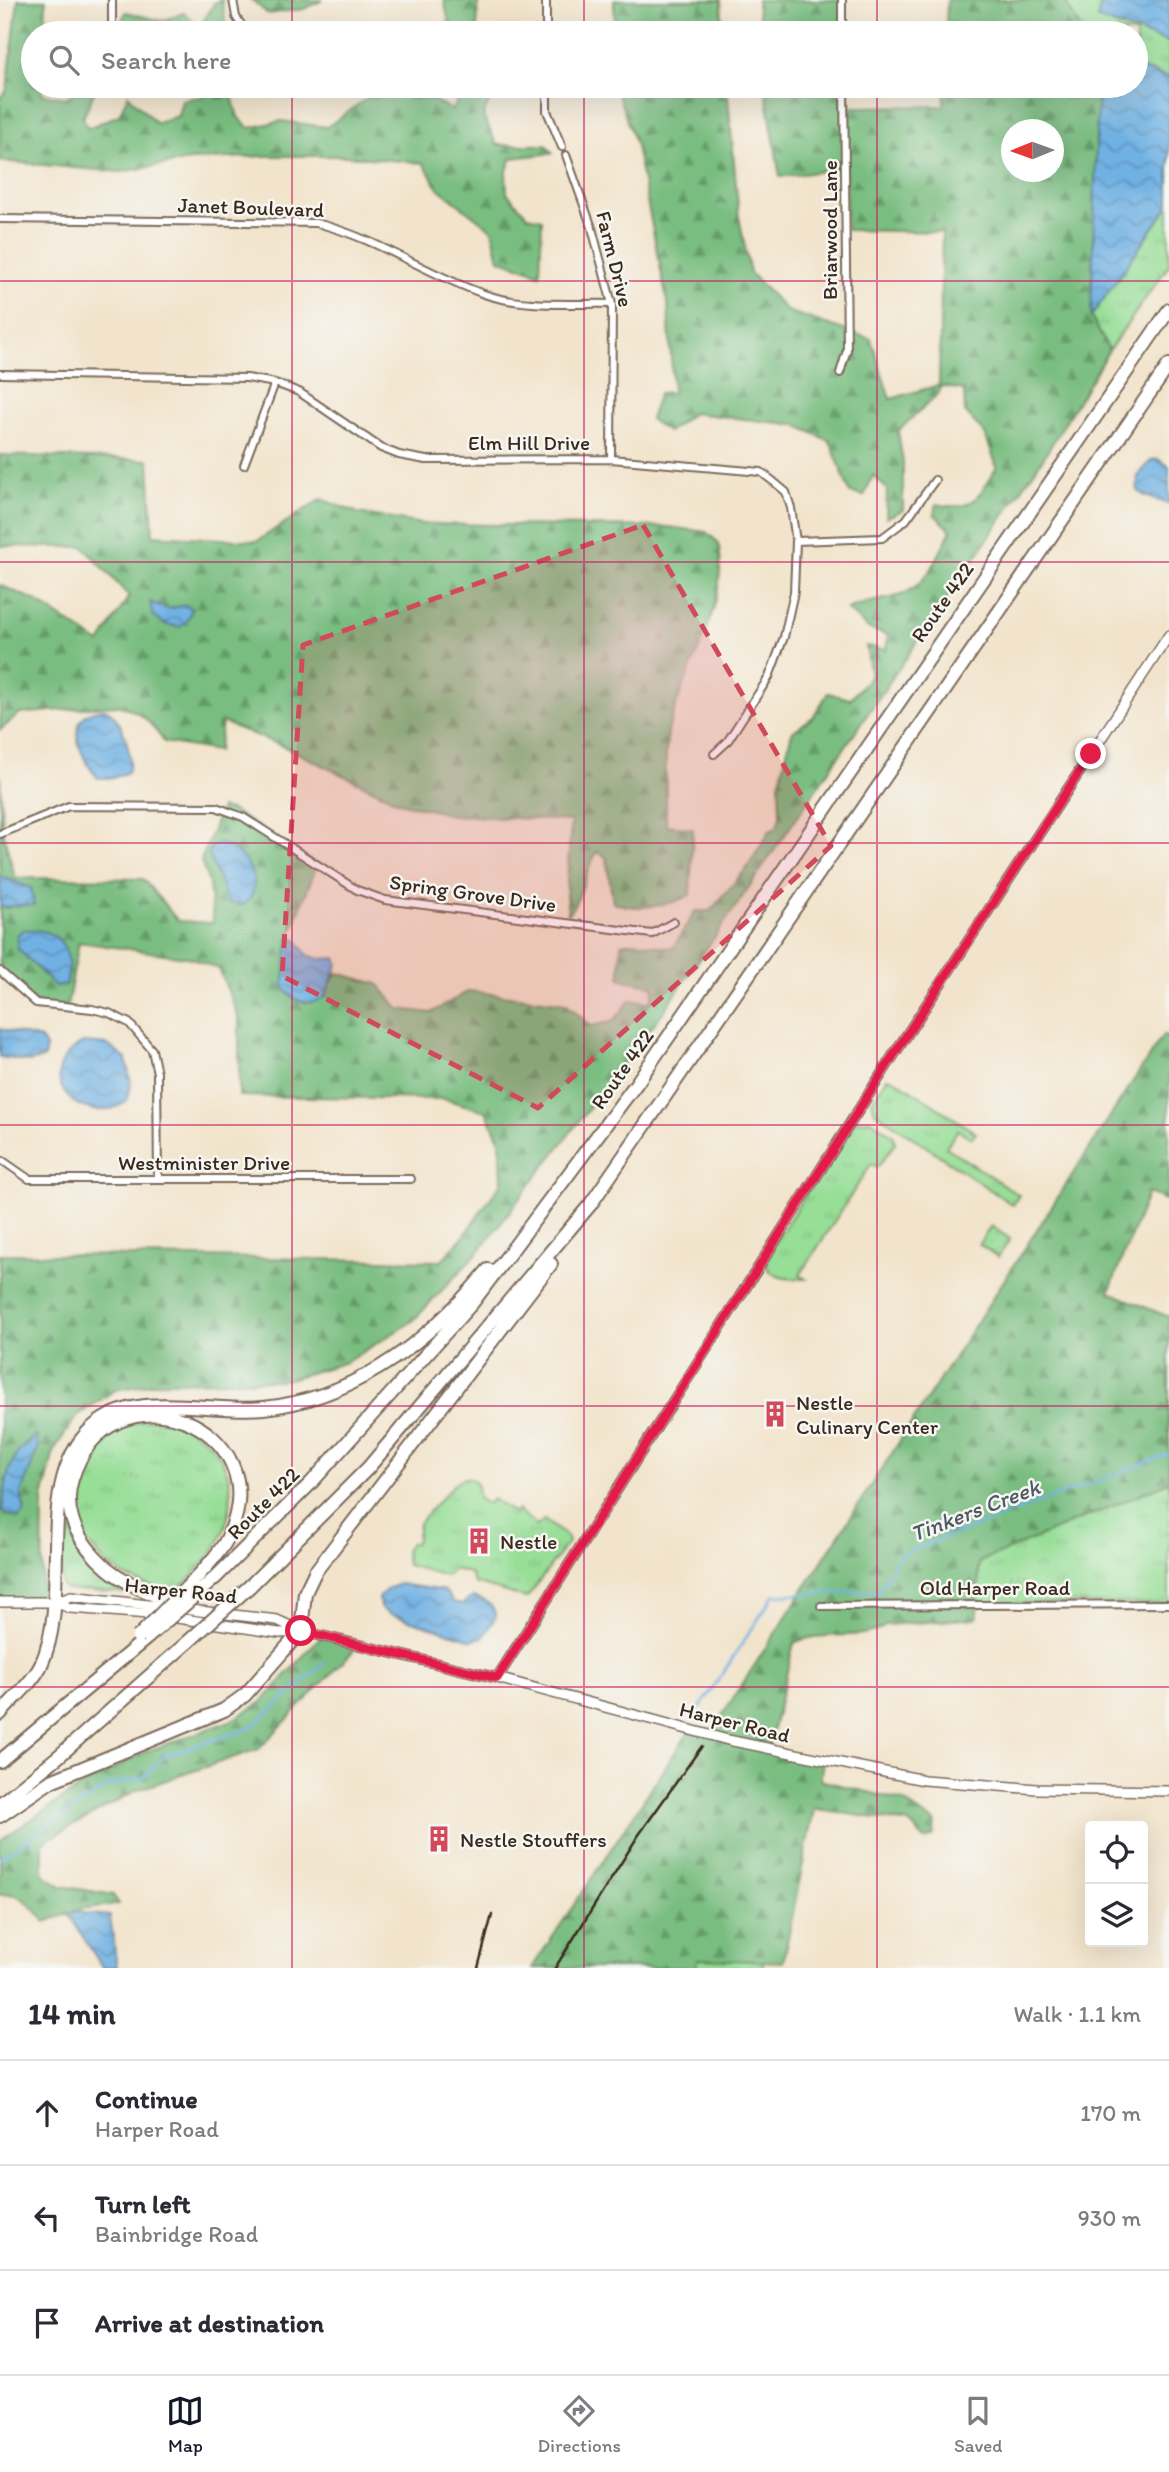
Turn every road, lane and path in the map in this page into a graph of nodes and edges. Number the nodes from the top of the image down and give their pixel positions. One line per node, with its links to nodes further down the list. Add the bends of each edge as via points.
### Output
1 (112, 0): 5 (street)
2 (233, 0): 6 (street)
3 (546, 0): 7 (street)
4 (842, 0): 8 (street)
5 (113, 21)
6 (239, 21)
7 (546, 21)
8 (842, 21)
9 (547, 98): 11 (street, via 547,111)
10 (844, 98): 17 (street, Briarwood Lane, via 847,350)
11 (562, 147)
12 (566, 155): 14 (street, Farm Drive)
13 (0, 219): 14 (street, Janet Boulevard, via 316,223 363,237 484,294 536,303)
14 (612, 304): 20 (street, Farm Drive)
15 (1169, 310): 29 (highway, Route 422)
16 (1169, 365): 33 (highway)
17 (840, 373)
18 (0, 374): 19 (street, Elm Hill Drive, via 247,378)
19 (275, 383): 20 (street, Elm Hill Drive, via 399,455 426,460); 21 (street)
20 (611, 459): 23 (street, Elm Hill Drive, via 761,472 786,492)
21 (244, 465)
22 (935, 480): 23 (street, via 906,520 882,538)
23 (796, 541): 25 (street, Elm Hill Drive, via 794,592 769,677 727,742)
24 (1169, 635): 41 (street)
25 (714, 754)
26 (0, 834): 27 (street, Spring Grove Drive, via 69,806 204,805 233,811 357,890 385,900 652,934)
27 (674, 922)
28 (0, 971): 31 (street, via 36,1003 100,1011 129,1023 152,1050 157,1073)
29 (595, 1139): 35 (highway, via 481,1278 407,1350 356,1382 326,1394 262,1408 147,1406 123,1410 93,1427 64,1469); 40 (highway, Route 422, bridge, via 473,1302 312,1483 216,1577)
30 (3, 1161): 31 (street, Westminister Drive, via 29,1179)
31 (158, 1179): 32 (street, Westminister Drive)
32 (411, 1179)
33 (590, 1205): 39 (highway, via 538,1283 315,1572 305,1593); 45 (highway, bridge, via 368,1468 250,1586)
34 (0, 1602): 35 (street, Harper Road)
35 (55, 1602): 38 (street, Harper Road, via 71,1596); 39 (street, Harper Road, via 70,1608 279,1633); 42 (highway, via 52,1632 40,1667)
36 (1169, 1604): 37 (street, Old Harper Road)
37 (821, 1606)
38 (177, 1607): 39 (street, Harper Road, via 277,1620); 40 (highway, bridge, via 110,1570 90,1551 71,1517 70,1485 84,1452 102,1431 135,1415 165,1414 196,1423 216,1438 231,1461 237,1490 235,1517 226,1540 201,1573)
39 (301, 1631): 41 (street, Harper Road); 46 (highway, via 245,1695 224,1710 51,1781)
40 (143, 1637): 43 (highway, via 102,1677)
41 (497, 1678): 44 (street, Harper Road, via 728,1740 925,1780 1037,1789)
42 (0, 1714)
43 (0, 1760)
44 (1169, 1791)
45 (0, 1804)
46 (0, 1816)

